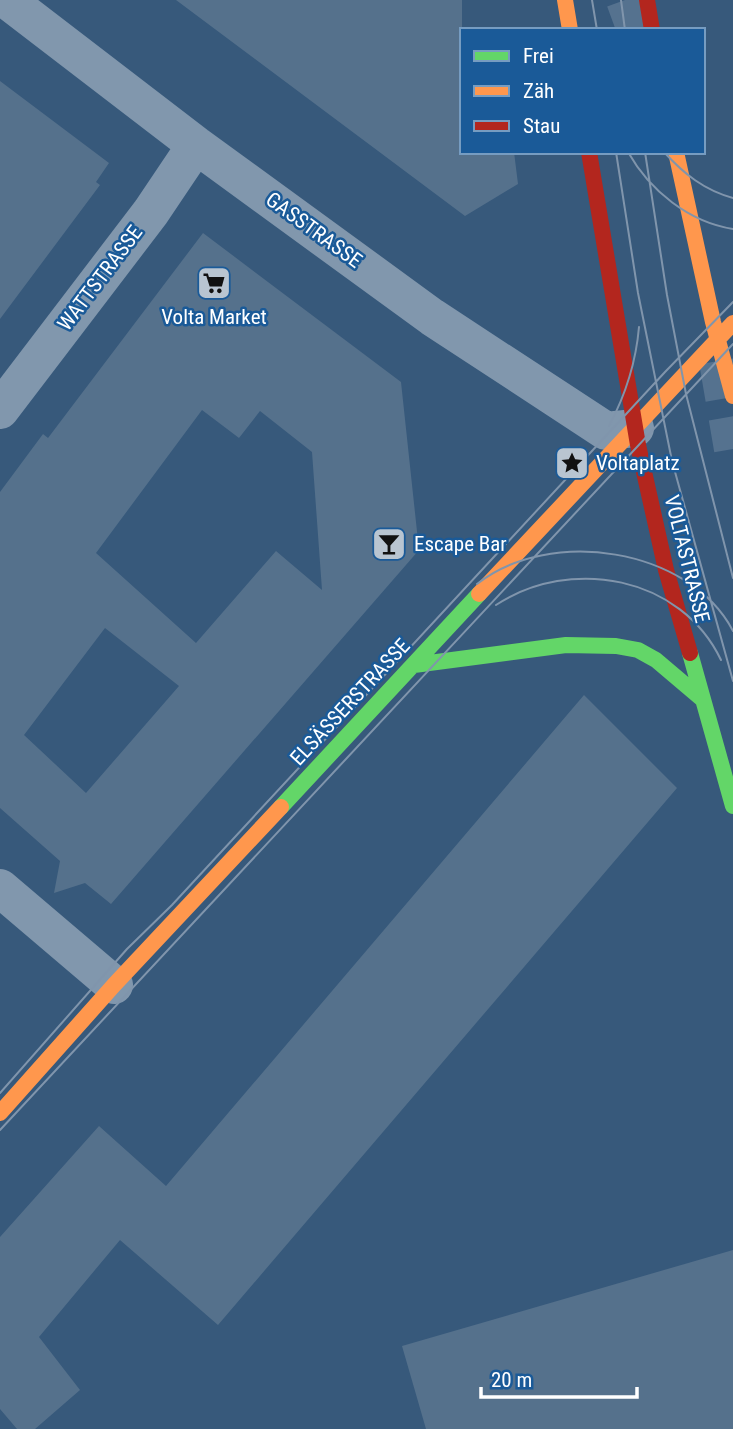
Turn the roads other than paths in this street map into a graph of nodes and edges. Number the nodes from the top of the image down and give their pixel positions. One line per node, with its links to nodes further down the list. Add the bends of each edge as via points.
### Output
1 (6, 0): 6 (street, GASSTRASSE)
2 (565, 0): 4 (street)
3 (647, 0): 5 (street)
4 (570, 28)
5 (652, 28)
6 (196, 145): 12 (street, WATTSTRASSE, via 151,212); 13 (street, GASSTRASSE, via 432,317 586,420 606,431)
7 (589, 154): 13 (street, VOLTASTRASSE)
8 (676, 154): 10 (street)
9 (733, 323): 10 (street, ELSÄSSERSTRASSE)
10 (718, 339): 11 (street); 13 (street, ELSÄSSERSTRASSE)
11 (733, 396)
12 (0, 410)
13 (635, 428): 14 (street, ELSÄSSERSTRASSE); 15 (street, VOLTASTRASSE, via 666,570)
14 (414, 665): 15 (street, via 566,645 616,646 656,660); 18 (street, ELSÄSSERSTRASSE)
15 (702, 699): 16 (street, VOLTASTRASSE)
16 (733, 806)
17 (0, 888): 18 (street)
18 (114, 985): 19 (street, ELSÄSSERSTRASSE)
19 (0, 1113)

